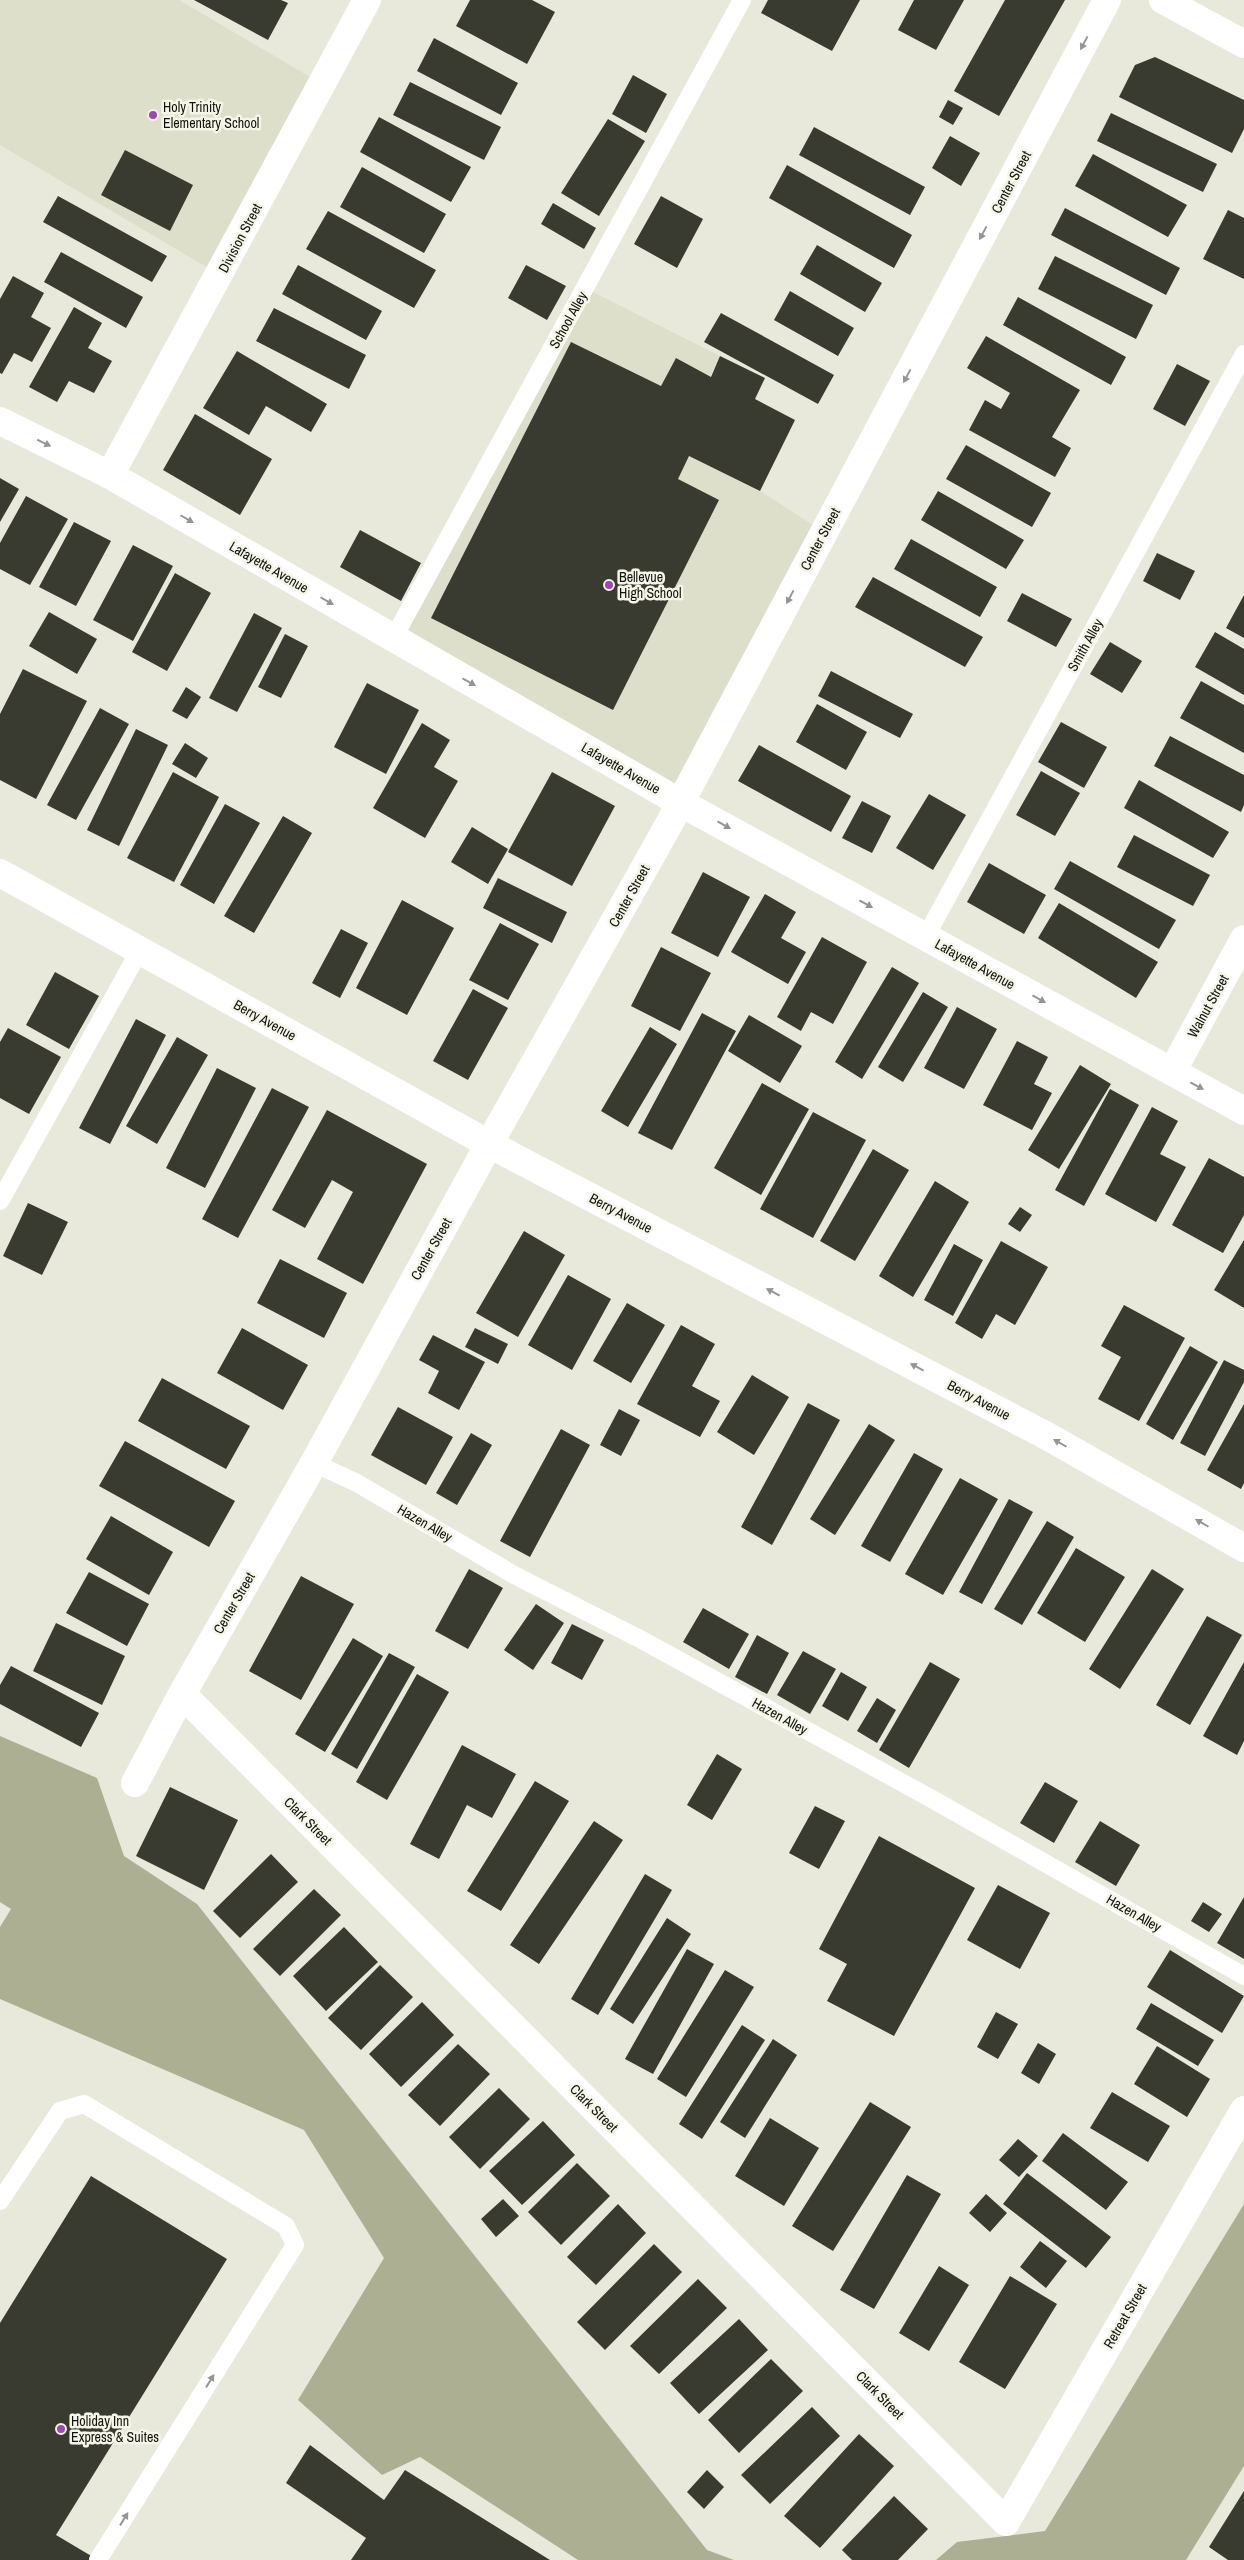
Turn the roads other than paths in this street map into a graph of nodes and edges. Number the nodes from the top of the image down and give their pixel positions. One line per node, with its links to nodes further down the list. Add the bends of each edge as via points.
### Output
1 (367, 0): 8 (street, Division Street)
2 (742, 0): 9 (lane, School Alley)
3 (1107, 0): 10 (street, Center Street, one-way to 10)
4 (1163, 0): 5 (street)
5 (1244, 44)
6 (1244, 354): 12 (lane, Smith Alley)
7 (0, 421): 8 (street, Lafayette Avenue, one-way to 8)
8 (110, 475): 9 (street, Lafayette Avenue, one-way to 9)
9 (393, 639): 10 (street, Lafayette Avenue, one-way to 10)
10 (681, 803): 12 (street, Lafayette Avenue, one-way to 12); 17 (street, Center Street)
11 (0, 872): 14 (street, Berry Avenue)
12 (926, 936): 15 (street, Lafayette Avenue, one-way to 15)
13 (1244, 939): 15 (street, Walnut Street)
14 (140, 950): 17 (street, Berry Avenue); 18 (lane)
15 (1172, 1072): 16 (street, Lafayette Avenue, one-way to 16)
16 (1244, 1111)
17 (489, 1144): 19 (street, Center Street); 20 (street, Berry Avenue, one-way to 17, via 1047,1436)
18 (0, 1201)
19 (314, 1463): 21 (street, Center Street); 23 (lane, Hazen Alley, via 356,1483 516,1576 642,1640 932,1798)
20 (1244, 1548)
21 (182, 1694): 22 (street, Center Street); 26 (street, Clark Street)
22 (135, 1783)
23 (1244, 1976)
24 (1244, 2110): 26 (street, Retreat Street)
25 (0, 2201): 27 (lane, one-way to 25, via 295,2245 286,2226 84,2104 60,2111)
26 (1006, 2522)
27 (98, 2560)

